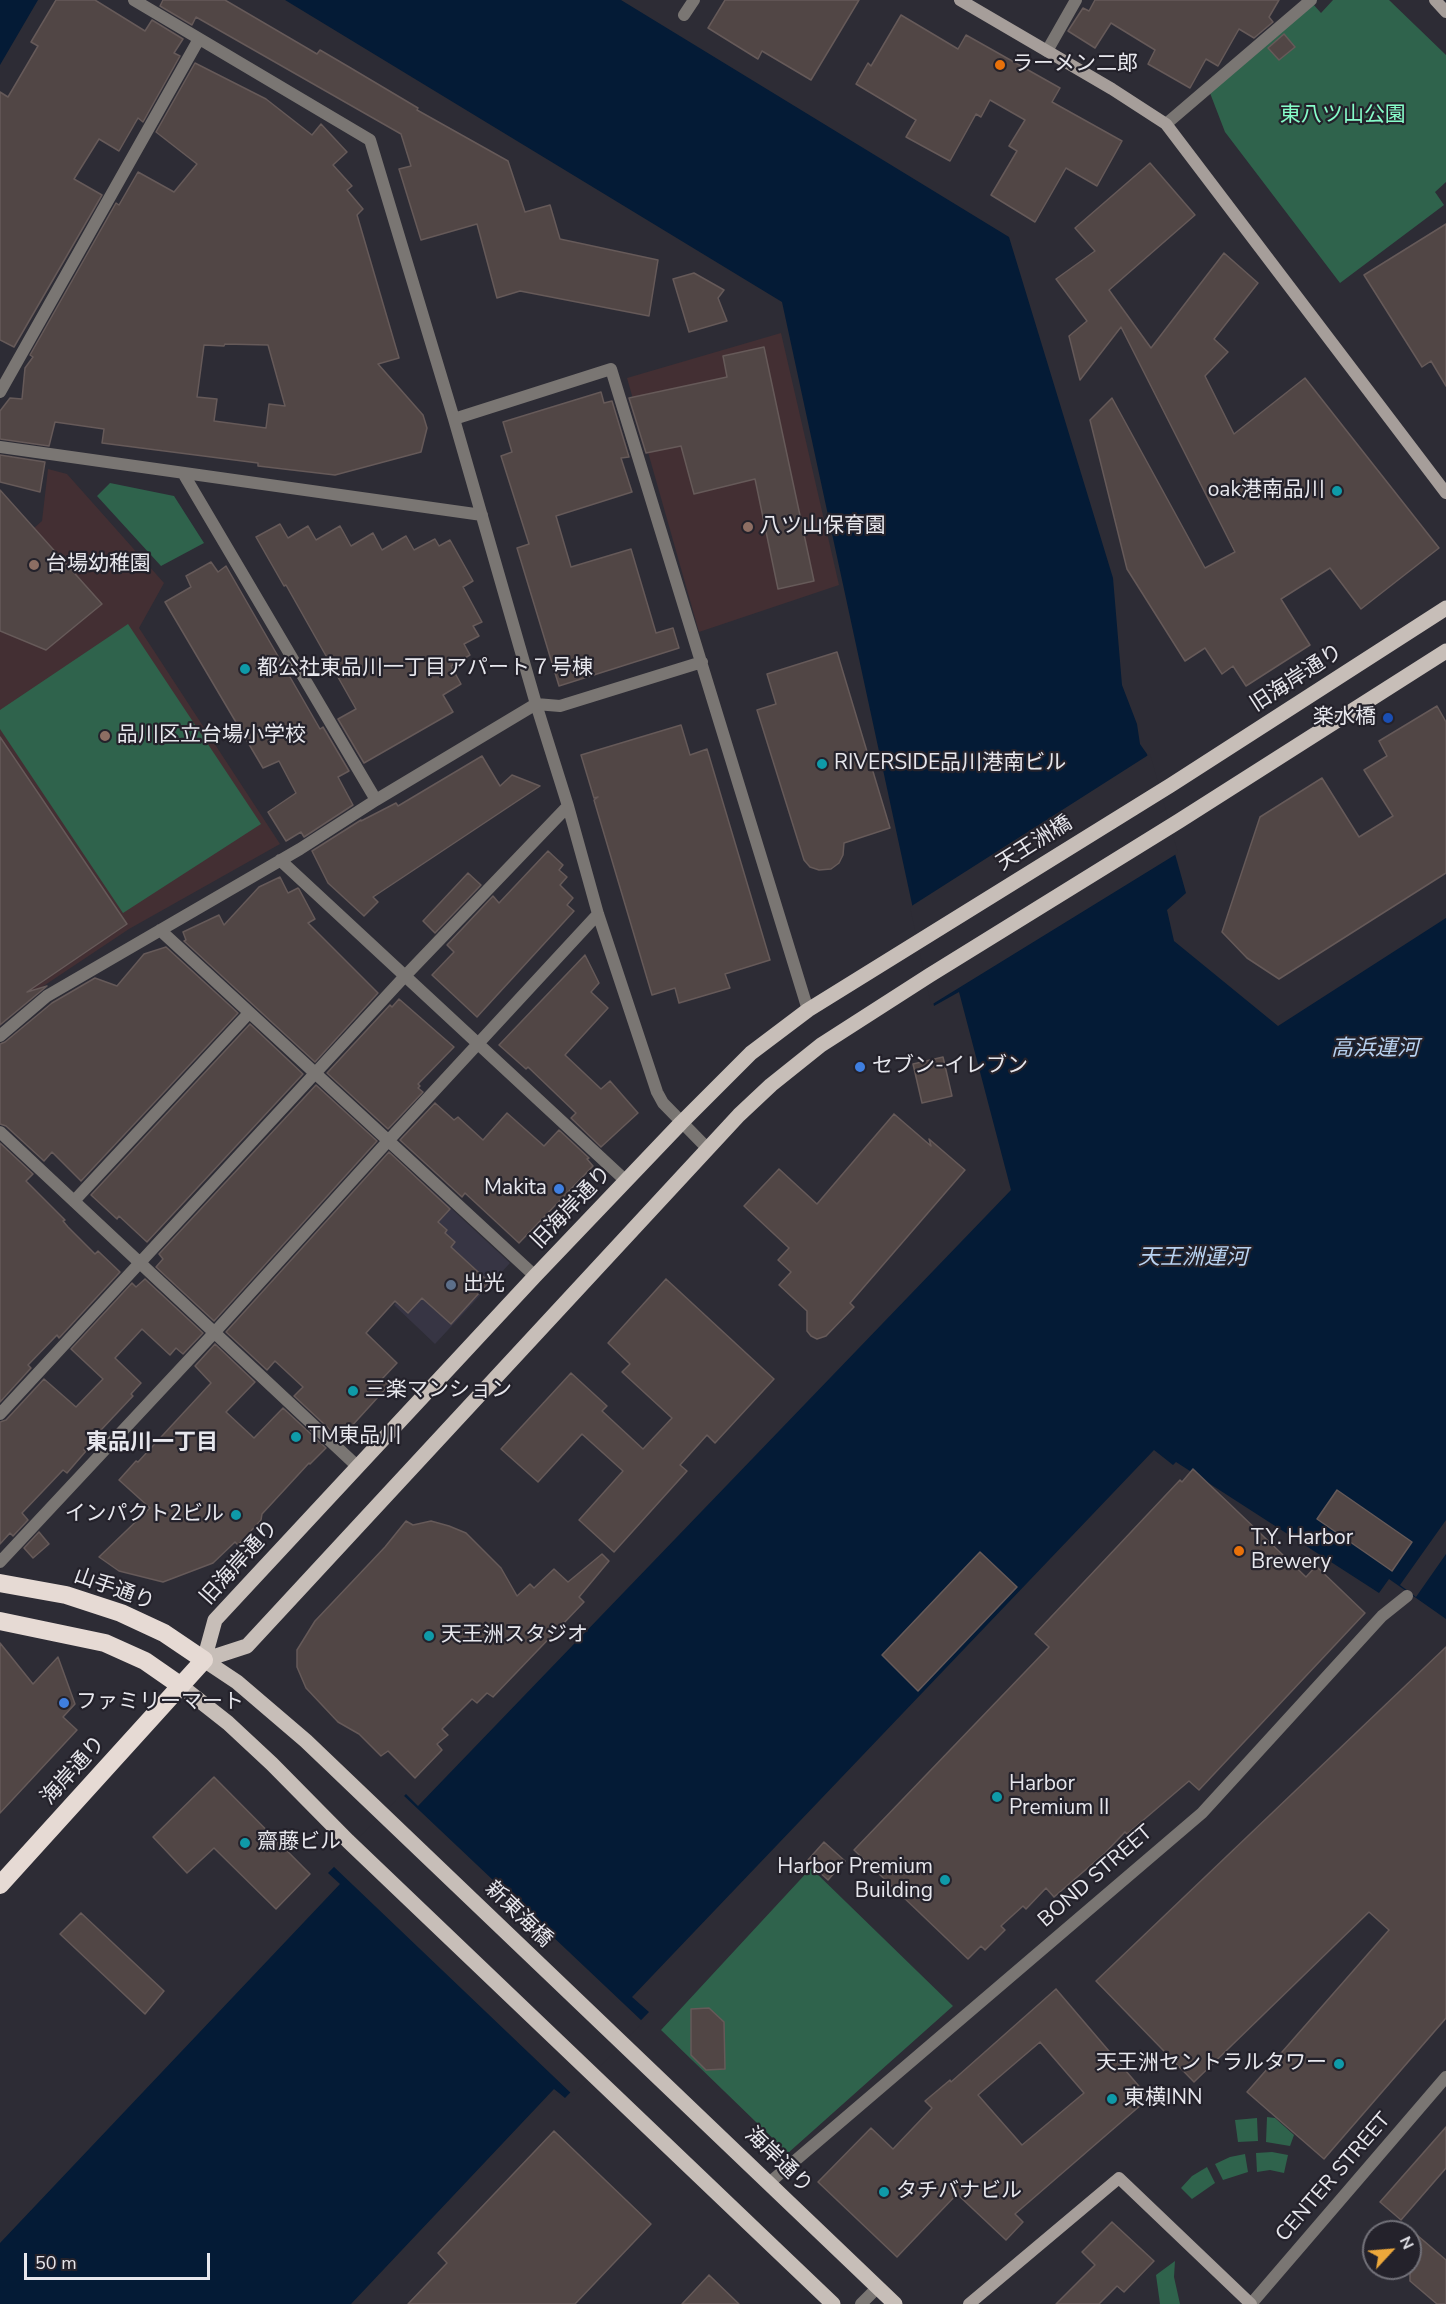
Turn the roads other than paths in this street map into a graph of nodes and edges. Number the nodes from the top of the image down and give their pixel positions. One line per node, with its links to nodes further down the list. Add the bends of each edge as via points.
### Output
1 (134, 0): 9 (street)
2 (694, 0): 8 (street)
3 (960, 0): 10 (street)
4 (1076, 0): 10 (street)
5 (1311, 0): 11 (street)
6 (1435, 0): 7 (street)
7 (1446, 12)
8 (684, 15)
9 (199, 39): 12 (street); 13 (street, via 370,140)
10 (1047, 51): 11 (street)
11 (1166, 124): 16 (street)
12 (0, 392)
13 (454, 419): 17 (street); 20 (street, via 611,369)
14 (0, 447): 15 (street)
15 (183, 473): 17 (street); 23 (street)
16 (1446, 492)
17 (482, 515): 21 (street)
18 (1446, 608): 22 (main road, 旧海岸通り)
19 (1446, 651): 38 (main road, via 821,1045 771,1085)
20 (702, 662): 21 (street, via 560,706); 30 (street)
21 (536, 704): 23 (street); 24 (street)
22 (1172, 785): 28 (main road, 天王洲橋)
23 (376, 800): 25 (street)
24 (568, 806): 26 (street); 29 (street)
25 (280, 860): 27 (street); 29 (street)
26 (598, 914): 33 (street); 35 (street, via 657,1092)
27 (160, 930): 31 (street); 32 (street, via 47,996)
28 (922, 939): 30 (main road, 旧海岸通り)
29 (405, 976): 33 (street); 34 (street)
30 (807, 1010): 35 (main road, 旧海岸通り, via 751,1053)
31 (249, 1013): 34 (street); 40 (street)
32 (0, 1036)
33 (478, 1044): 37 (street); 39 (street)
34 (315, 1073): 37 (street); 41 (street)
35 (681, 1123): 38 (street); 39 (main road, 旧海岸通り)
36 (0, 1132): 40 (street)
37 (388, 1141): 42 (street); 43 (street)
38 (708, 1149): 50 (main road, via 247,1646)
39 (626, 1181): 42 (main road, 旧海岸通り)
40 (74, 1201): 41 (street)
41 (140, 1262): 43 (street); 44 (street)
42 (535, 1276): 45 (main road, 旧海岸通り)
43 (214, 1333): 45 (street); 46 (street)
44 (0, 1414)
45 (357, 1466): 50 (main road, 旧海岸通り, via 215,1620)
46 (0, 1562)
47 (0, 1582): 50 (highway, 山手通り, via 66,1595 121,1613 164,1633)
48 (1407, 1596): 55 (street, BOND STREET, via 1382,1616 1202,1812)
49 (0, 1621): 51 (highway, via 105,1643 145,1661)
50 (204, 1660): 51 (highway, 海岸通り); 53 (main road, 新東海橋, via 237,1682 378,1809)
51 (181, 1686): 52 (highway, 海岸通り); 57 (main road, via 236,1730)
52 (0, 1885)
53 (630, 2051): 55 (main road, 海岸通り)
54 (1446, 2077): 61 (street, CENTER STREET)
55 (769, 2183): 56 (main road, 海岸通り)
56 (878, 2287): 58 (street); 59 (main road, 海岸通り)
57 (833, 2304)
58 (861, 2304)
59 (895, 2304)
60 (969, 2304): 61 (street, via 1119,2178)
61 (1251, 2304)

